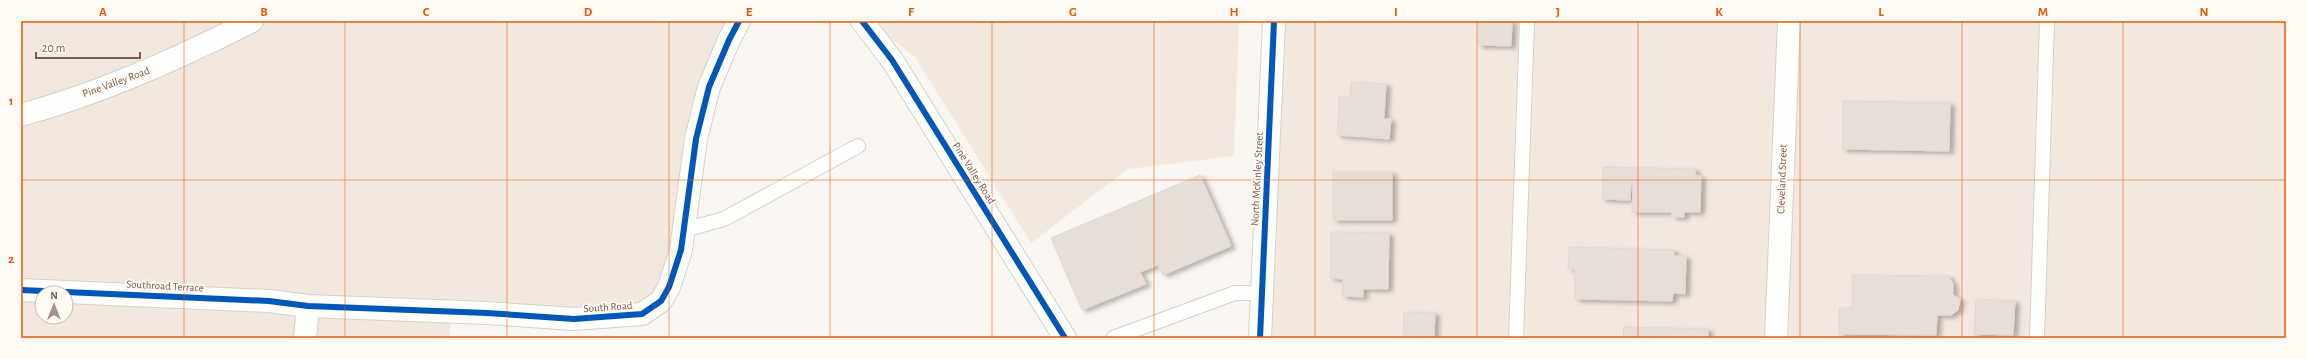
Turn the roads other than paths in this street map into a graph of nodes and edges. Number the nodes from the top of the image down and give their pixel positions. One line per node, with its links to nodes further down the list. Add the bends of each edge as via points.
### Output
1 (252, 21): 8 (street, Pine Valley Road, via 142,73)
2 (739, 21): 10 (street, South Road, via 710,87 696,139)
3 (862, 21): 15 (street, Pine Valley Road, via 892,60)
4 (1274, 21): 12 (street, North McKinley Street)
5 (1527, 21): 18 (lane)
6 (1789, 21): 19 (street, Cleveland Street)
7 (2047, 21): 20 (lane)
8 (21, 115)
9 (858, 146): 10 (lane, via 724,218)
10 (684, 230): 13 (street, South Road, via 681,250 669,287 661,301 642,314 574,319)
11 (21, 290): 13 (street, Southroad Terrace, via 269,301)
12 (1262, 293): 16 (lane, via 1235,293); 17 (street, North McKinley Street)
13 (308, 306): 14 (street)
14 (305, 338)
15 (1065, 338)
16 (1113, 338)
17 (1260, 338)
18 (1516, 338)
19 (1776, 338)
20 (2038, 338)

